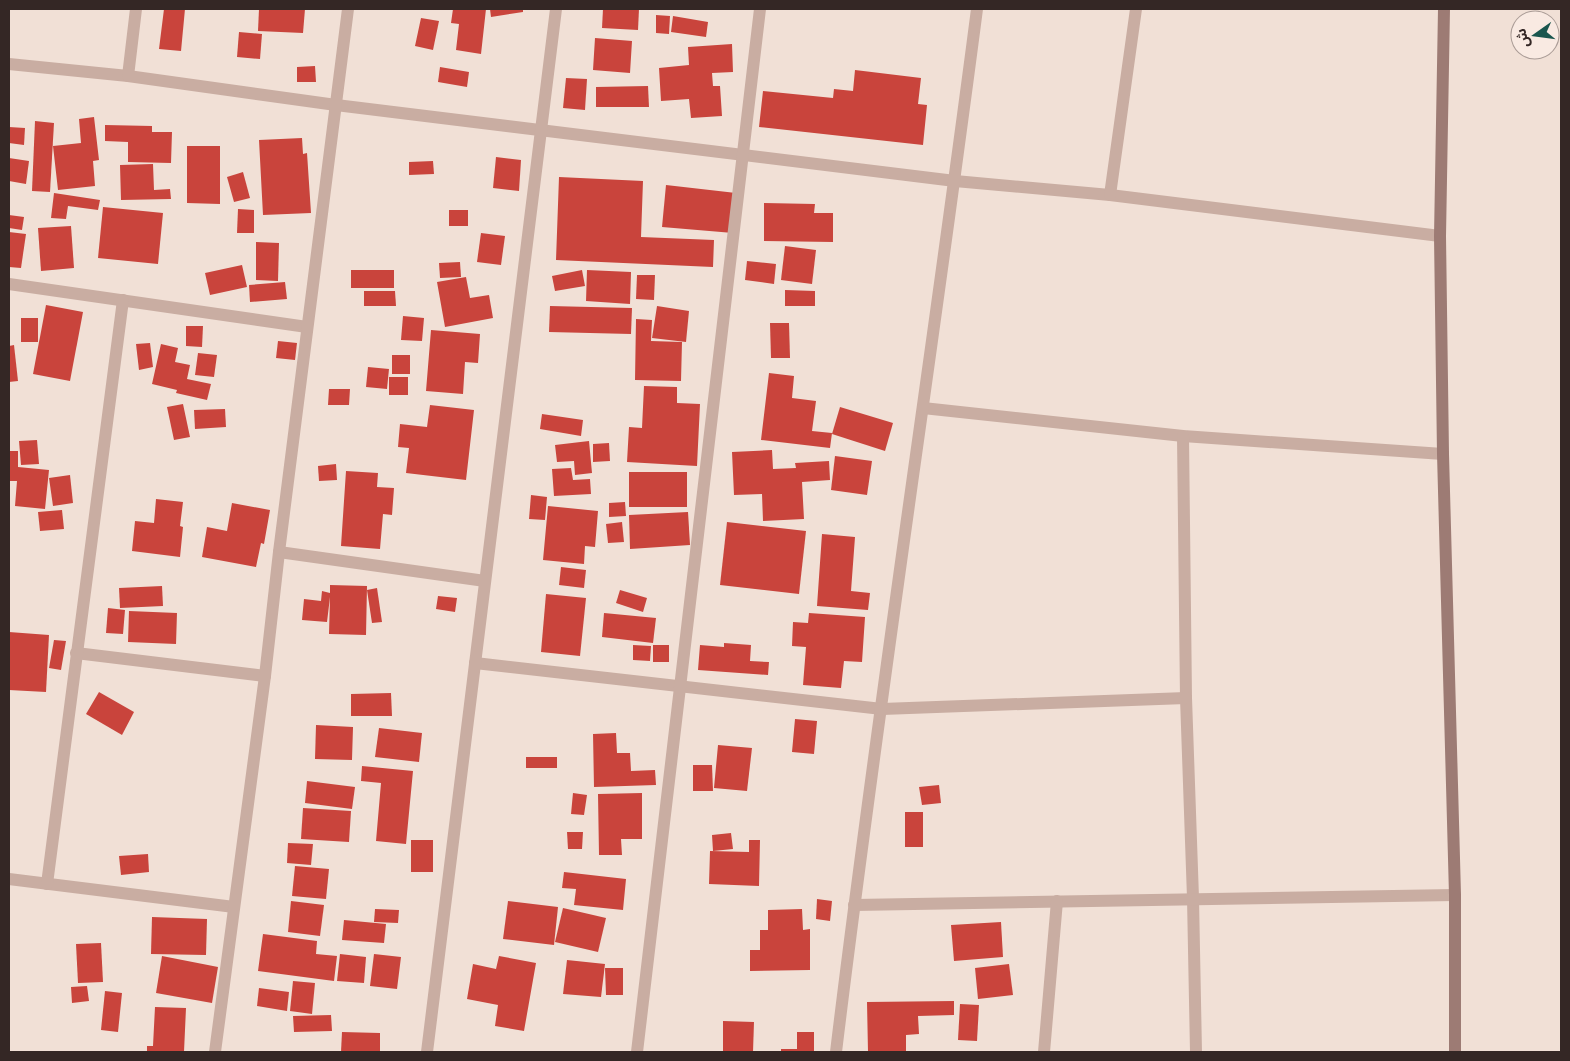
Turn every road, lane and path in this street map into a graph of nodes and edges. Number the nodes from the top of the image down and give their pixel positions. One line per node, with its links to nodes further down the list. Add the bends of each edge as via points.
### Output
1 (136, 9): 9 (street)
2 (348, 9): 10 (street)
3 (556, 9): 11 (street)
4 (760, 9): 12 (street)
5 (977, 9): 13 (street)
6 (1136, 9): 14 (street)
7 (1444, 9): 15 (street)
8 (9, 64): 9 (street)
9 (128, 76): 10 (street)
10 (336, 105): 11 (street); 18 (street)
11 (541, 130): 12 (street); 23 (street)
12 (743, 155): 13 (street); 27 (street)
13 (955, 181): 14 (street); 19 (street)
14 (1110, 195): 15 (street)
15 (1440, 236): 21 (street)
16 (9, 284): 17 (street)
17 (123, 300): 18 (street); 24 (street)
18 (307, 327): 22 (street)
19 (923, 408): 20 (street); 29 (street)
20 (1184, 436): 21 (street); 28 (street)
21 (1443, 454): 32 (street)
22 (279, 552): 23 (street); 26 (street)
23 (485, 580): 25 (street)
24 (76, 654): 26 (street); 31 (street)
25 (475, 663): 27 (street); 38 (street)
26 (265, 676): 36 (street)
27 (680, 687): 29 (street); 39 (street)
28 (1186, 698): 29 (street); 33 (street)
29 (882, 709): 35 (street)
30 (9, 879): 31 (street)
31 (47, 884): 36 (street)
32 (1455, 895): 33 (street); 43 (street)
33 (1193, 898): 34 (street); 42 (street)
34 (1057, 901): 35 (street); 41 (street)
35 (854, 905): 40 (street)
36 (234, 907): 37 (street)
37 (215, 1052)
38 (427, 1052)
39 (638, 1052)
40 (836, 1052)
41 (1044, 1052)
42 (1196, 1052)
43 (1455, 1052)

